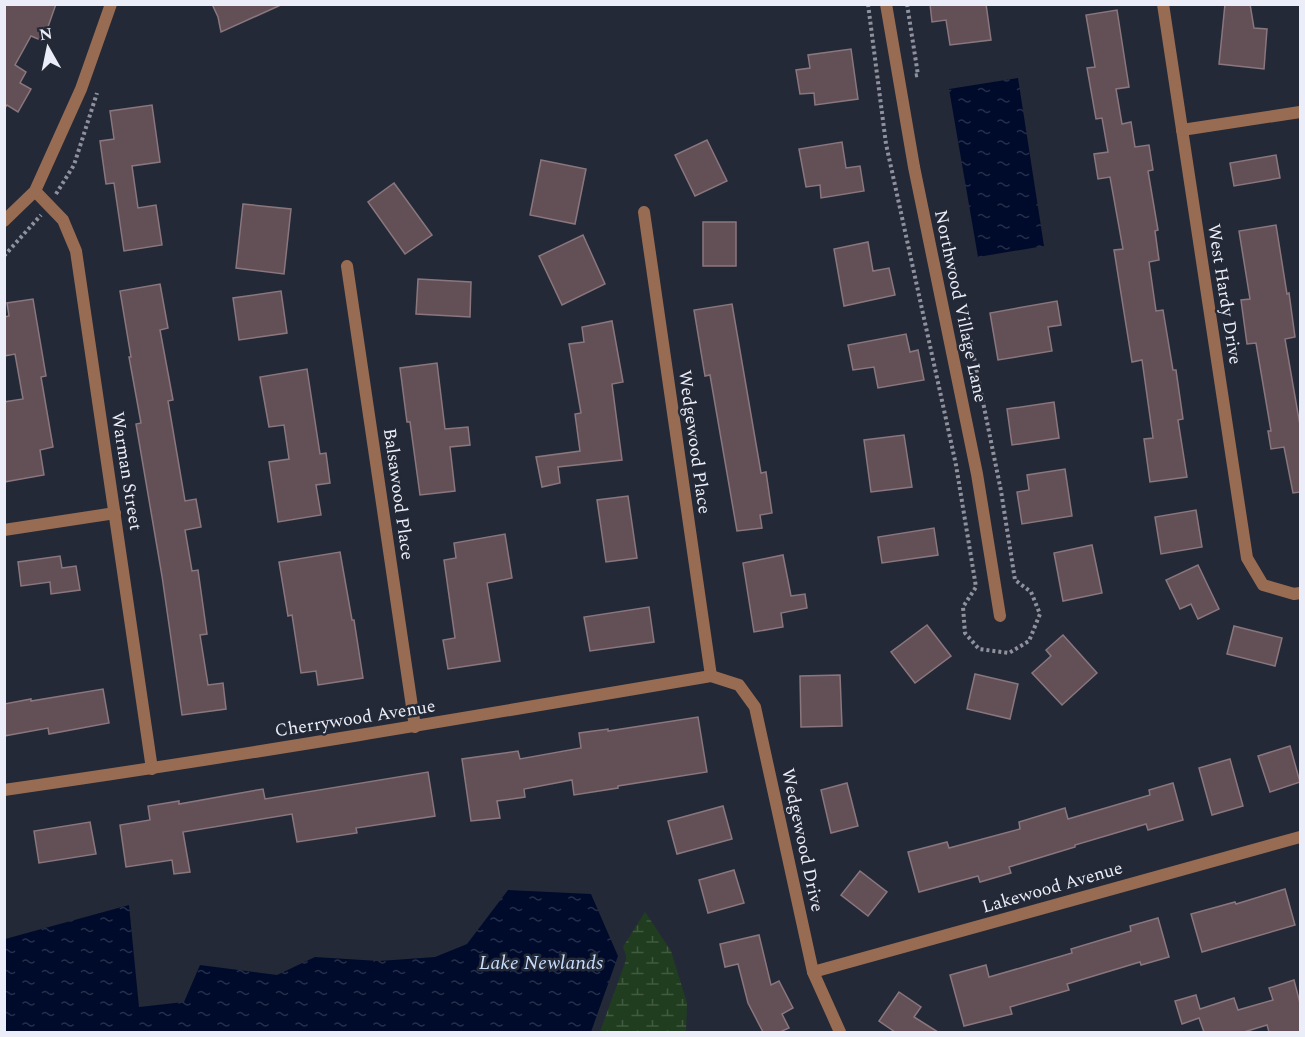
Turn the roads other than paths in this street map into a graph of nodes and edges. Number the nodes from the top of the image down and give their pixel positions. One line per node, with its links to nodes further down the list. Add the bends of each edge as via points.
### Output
1 (111, 4): 6 (street, via 81,89)
2 (886, 4): 13 (street, Northwood Village Lane, via 914,167 977,474)
3 (1163, 4): 5 (street, West Hardy Drive)
4 (1300, 112): 5 (street)
5 (1182, 130): 12 (street, West Hardy Drive, via 1247,558 1263,585)
6 (35, 190): 8 (street); 10 (street, Warman Street, via 63,220 76,250)
7 (644, 212): 14 (street, Wedgewood Place)
8 (4, 221)
9 (347, 266): 15 (street, Balsawood Place)
10 (115, 513): 11 (street); 16 (street, Warman Street)
11 (4, 530)
12 (1300, 593)
13 (1000, 615)
14 (711, 676): 15 (street, Cherrywood Avenue); 19 (street, Wedgewood Drive, via 739,685 755,707)
15 (415, 727): 16 (street, Cherrywood Avenue)
16 (152, 769): 17 (street, Cherrywood Avenue)
17 (4, 790)
18 (1300, 837): 19 (street, Lakewood Avenue)
19 (813, 972): 20 (street, Wedgewood Drive)
20 (840, 1032)

